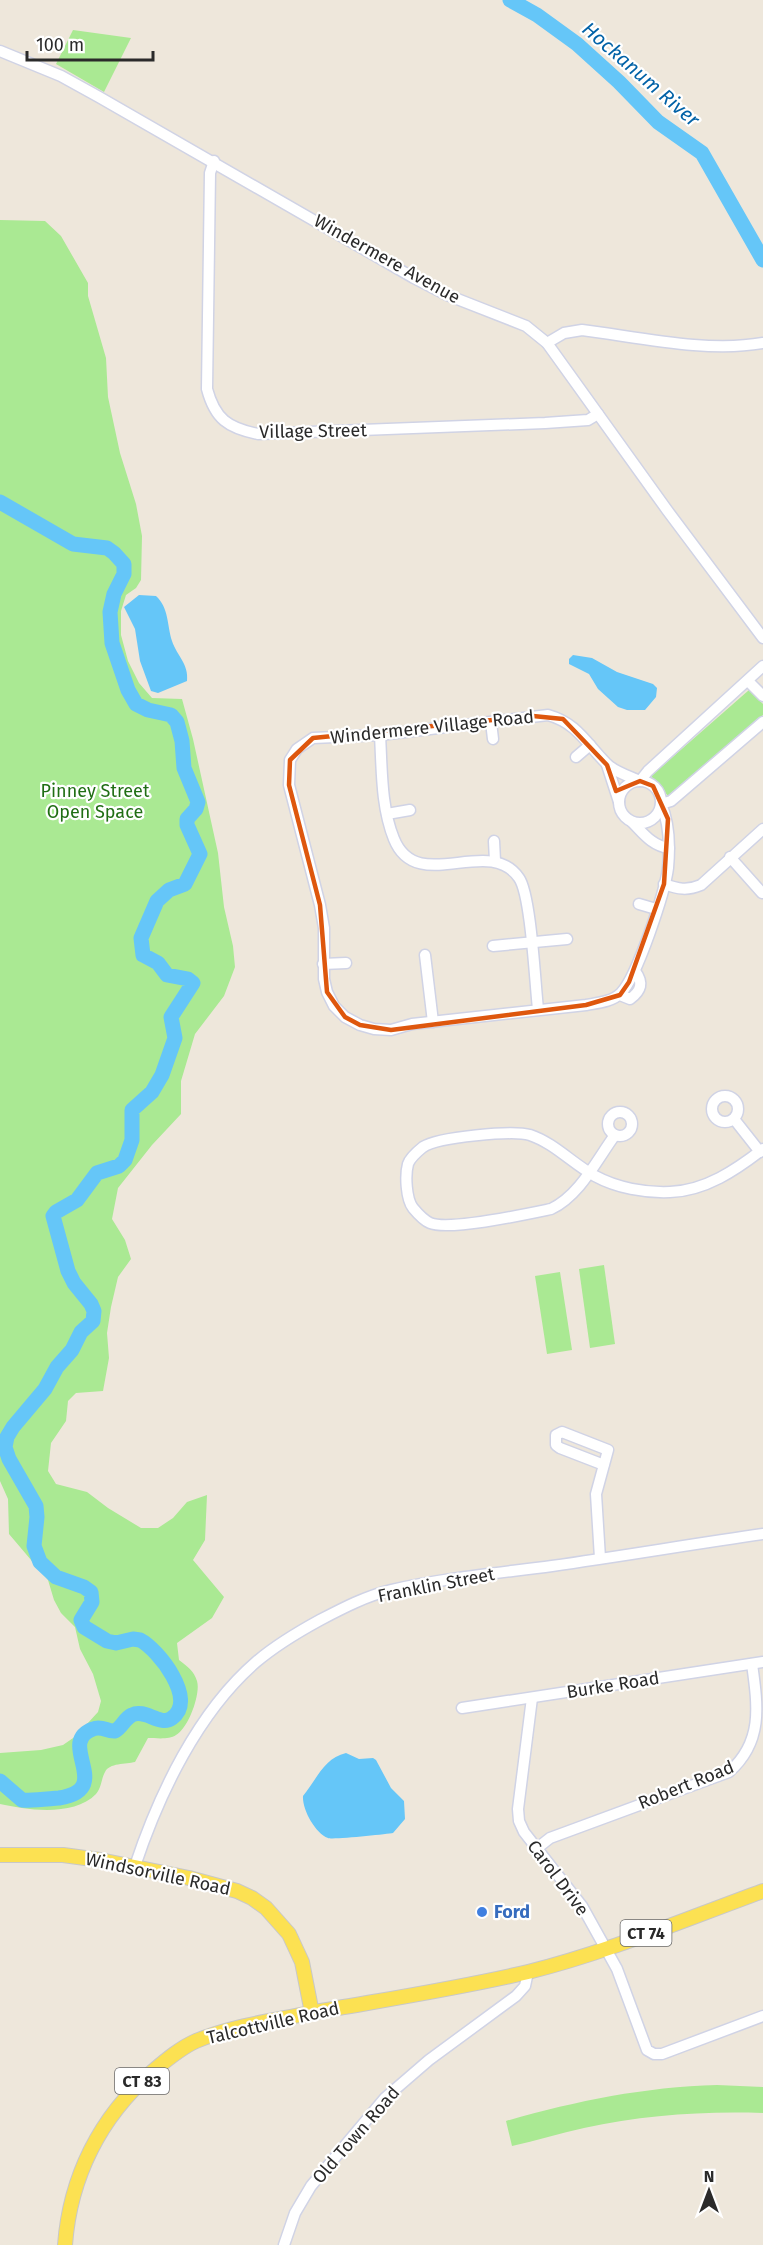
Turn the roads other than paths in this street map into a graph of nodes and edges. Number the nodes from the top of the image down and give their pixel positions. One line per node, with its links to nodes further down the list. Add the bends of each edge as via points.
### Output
1 (0, 51): 2 (street, Windermere Avenue, via 60,76)
2 (214, 161): 3 (street, Windermere Avenue, via 414,278 526,326); 5 (street, Village Street, via 210,183 207,389 211,405 222,420 237,430 258,434 545,423 588,420)
3 (547, 343): 4 (street, via 564,333 582,330 702,345); 5 (street, Windermere Avenue)
4 (763, 343)
5 (598, 414): 6 (street, Windermere Avenue)
6 (763, 638)
7 (763, 666): 8 (street)
8 (748, 681): 9 (street); 17 (street)
9 (763, 696)
10 (491, 722): 12 (street, Windermere Village Road); 13 (street); 14 (street, Windermere Village Road, via 548,715 563,719)
11 (763, 722): 19 (street, via 671,801)
12 (380, 735): 21 (street); 37 (street, Windermere Village Road, via 313,738 297,749 290,760 289,785 324,928)
13 (493, 739)
14 (590, 745): 15 (street); 16 (street, Windermere Village Road)
15 (576, 758)
16 (607, 765): 17 (street, Windermere Village Road); 18 (street, Windermere Village Road)
17 (640, 781): 18 (street, via 628,785); 19 (street, Windermere Village Road, via 653,786)
18 (619, 801): 22 (street, Windermere Village Road, via 622,814)
19 (661, 804): 22 (street, via 651,820); 25 (street, Windermere Village Road, via 668,819)
20 (410, 810): 21 (street)
21 (387, 814): 27 (street, via 394,841 411,860 430,865)
22 (632, 822): 25 (street, Windermere Village Road, via 647,838)
23 (763, 829): 26 (street)
24 (494, 841): 27 (street)
25 (669, 848): 28 (street, Windermere Village Road)
26 (730, 857): 28 (street, via 700,885 689,890); 29 (street)
27 (495, 861): 33 (street, via 514,871 521,880)
28 (664, 884): 31 (street, Windermere Village Road)
29 (762, 893)
30 (639, 904): 31 (street)
31 (656, 909): 38 (street, Windermere Village Road, via 635,971 620,994 586,1005)
32 (567, 939): 33 (street)
33 (531, 942): 34 (street); 38 (street)
34 (494, 946)
35 (425, 955): 39 (street)
36 (346, 963): 37 (street)
37 (323, 964): 39 (street, Windermere Village Road, via 327,992 334,1006 360,1025 391,1030)
38 (538, 1009): 39 (street, Windermere Village Road)
39 (433, 1022)
40 (734, 1119): 42 (street)
41 (615, 1135): 43 (street)
42 (761, 1150): 43 (street, via 718,1179 671,1192 621,1186)
43 (588, 1172): 43 (street, via 576,1190 551,1209 451,1225 431,1224 419,1216 410,1204 407,1183 408,1164 423,1147 452,1138 508,1133 542,1140)
44 (604, 1465): 44 (street, via 608,1450 562,1432 556,1435 560,1448); 46 (street, via 596,1494)
45 (763, 1534): 46 (street, Franklin Street)
46 (600, 1558): 52 (street, Franklin Street, via 390,1590 350,1604 291,1636 255,1663 198,1729 173,1775)
47 (758, 1663): 48 (street, Burke Road); 50 (street, Robert Road, via 759,1716 752,1749 743,1761 729,1772 550,1838)
48 (532, 1698): 49 (street, Burke Road); 50 (street, Carol Drive, via 518,1809 519,1821)
49 (462, 1708)
50 (536, 1849): 54 (street, Carol Drive, via 582,1906)
51 (0, 1855): 52 (main road, Windsorville Road, via 63,1855)
52 (135, 1866): 56 (main road, Windsorville Road, via 237,1891 266,1908 290,1934 302,1962)
53 (763, 1891): 54 (main road, CT 74)
54 (605, 1948): 55 (main road, CT 74); 57 (street, Carol Drive, via 617,1969 647,2050 654,2054)
55 (528, 1972): 56 (main road, Talcottville Road / CT 83); 59 (street, Old Town Road, via 525,1986 516,1996 385,2098 311,2186 295,2212)
56 (312, 2013): 58 (main road, Talcottville Road / CT 83, via 194,2042 140,2082 108,2119 84,2164 69,2205)
57 (763, 2016)
58 (65, 2245)
59 (284, 2245)

